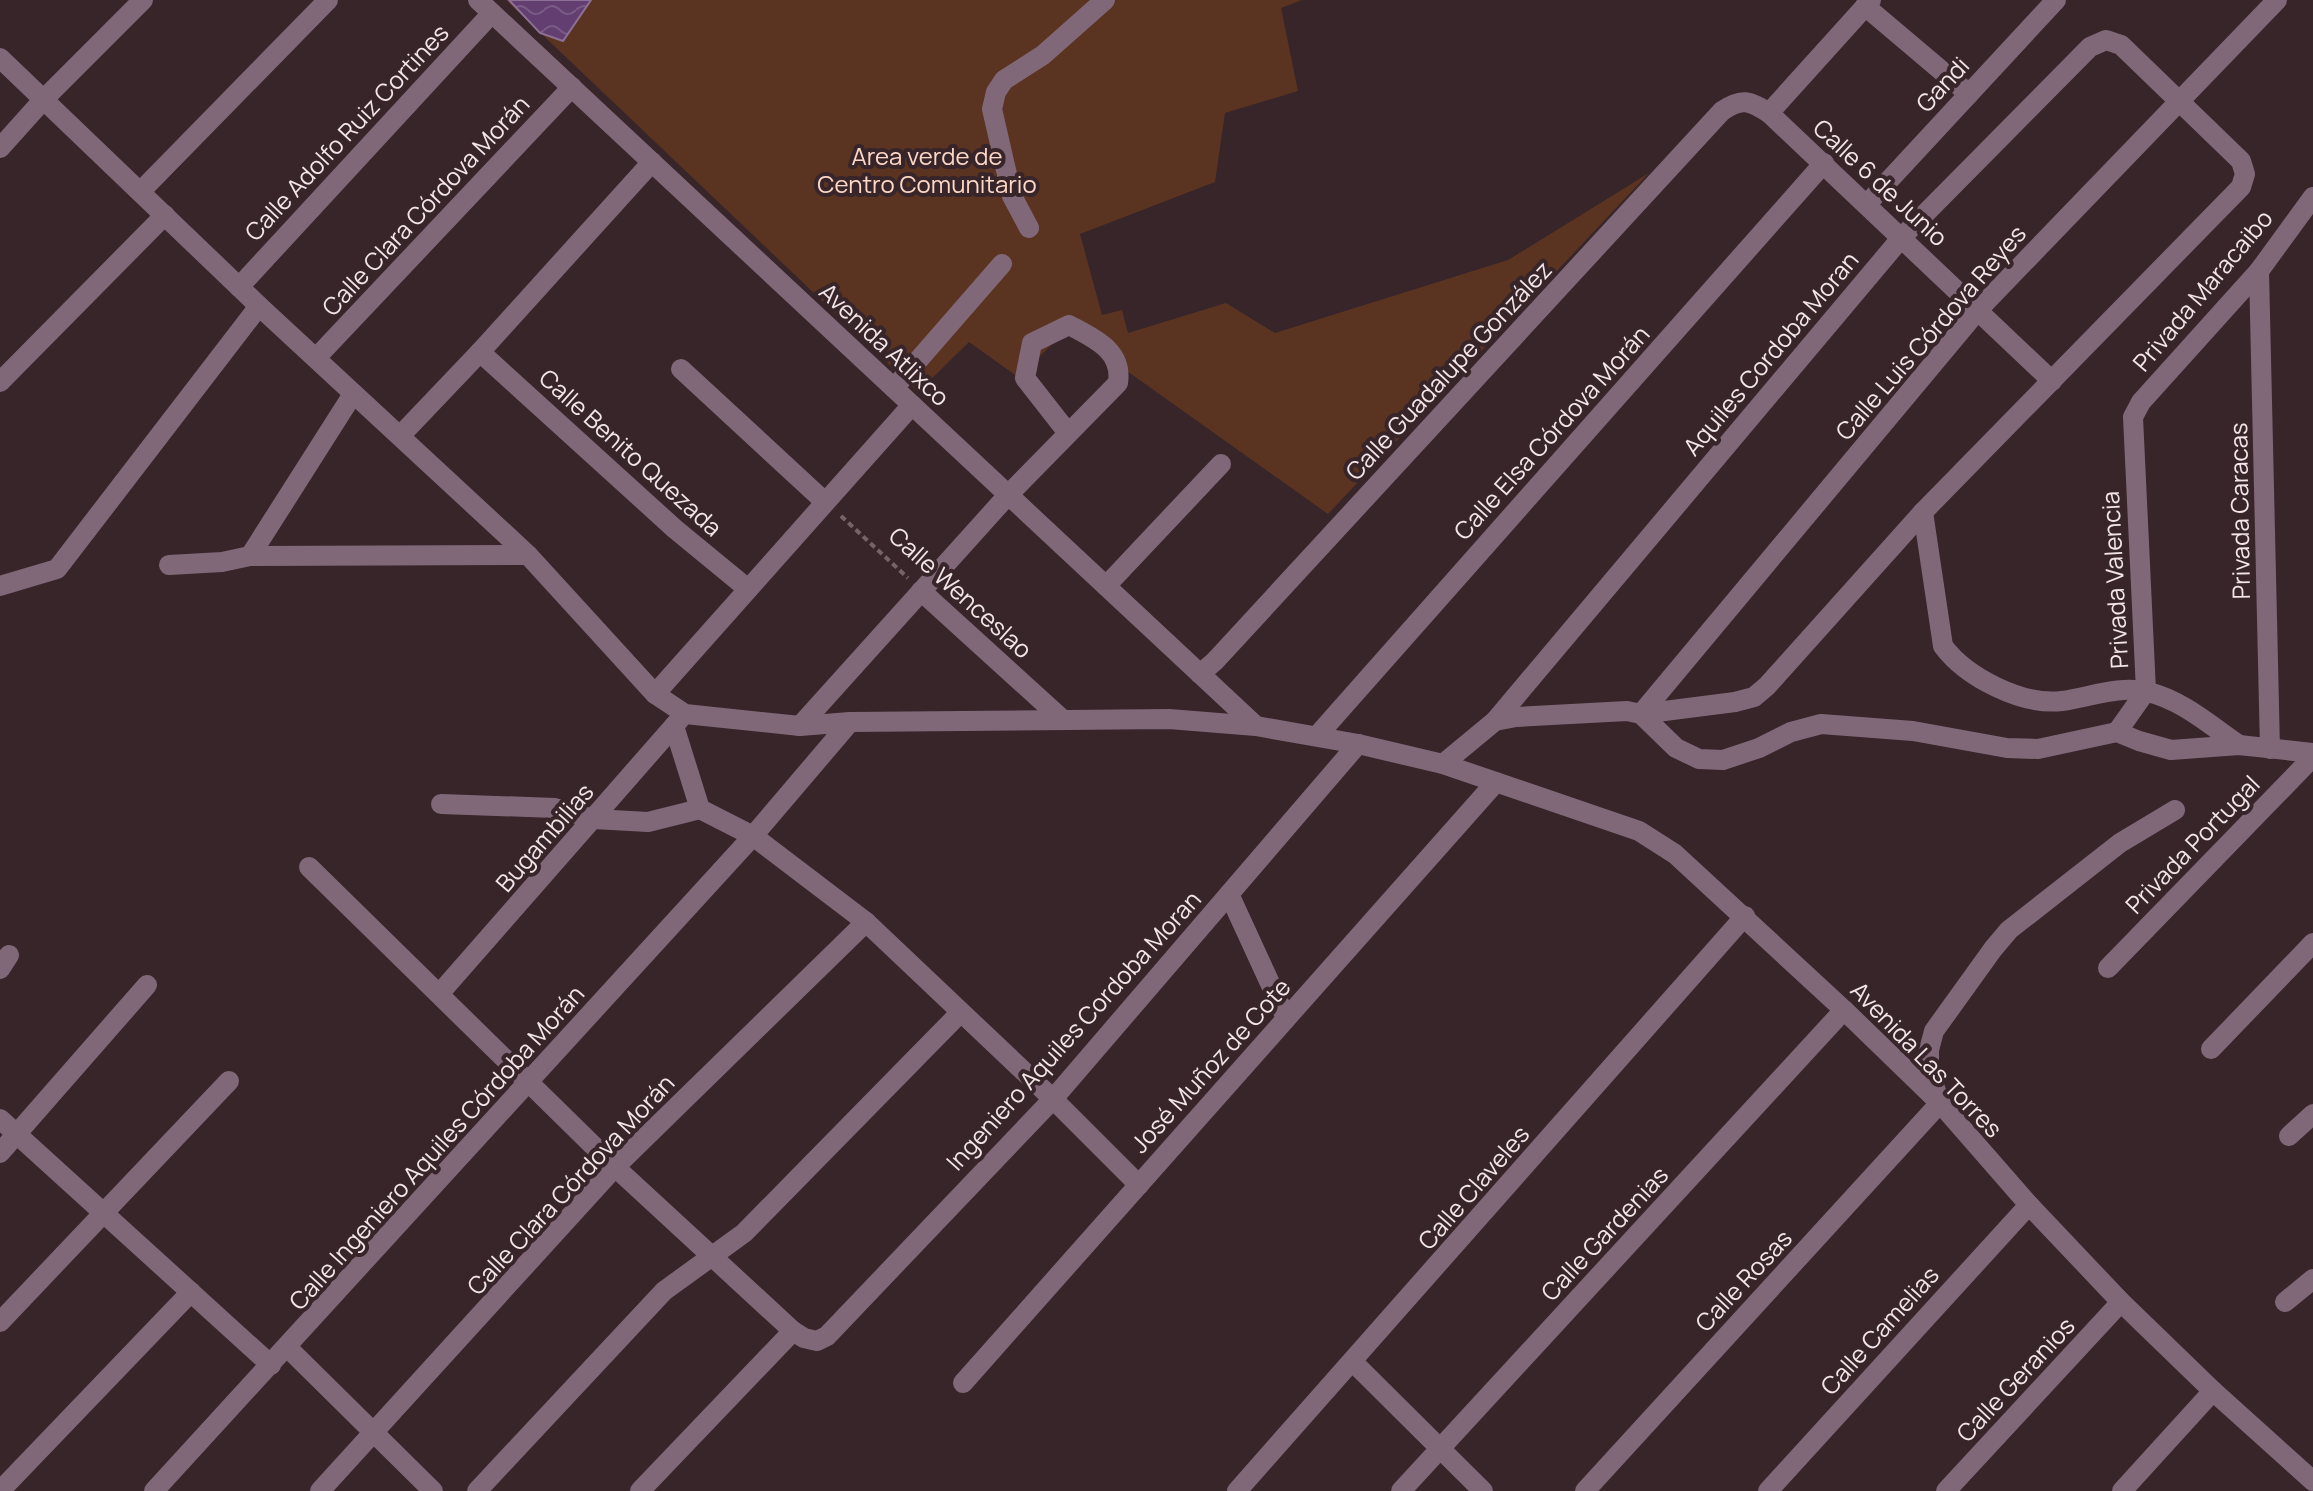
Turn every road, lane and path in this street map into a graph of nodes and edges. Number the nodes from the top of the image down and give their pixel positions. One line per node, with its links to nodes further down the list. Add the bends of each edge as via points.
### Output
1 (143, 0): 11 (street)
2 (328, 0): 18 (street)
3 (1105, 0): 22 (street, via 1043,55 1004,80 996,92 992,109 1012,196)
4 (2056, 0): 10 (street, Gandi)
5 (2277, 0): 12 (street, Calle Luis Córdova Reyes)
6 (1868, 3): 10 (street); 14 (street)
7 (485, 7): 9 (street, Avenida Atlixco); 26 (street, Calle Adolfo Ruiz Cortines)
8 (0, 58): 11 (street)
9 (572, 87): 16 (street, Avenida Atlixco); 30 (street, Calle Clara Córdova Morán)
10 (1969, 94): 20 (street, Gandi)
11 (44, 99): 15 (street); 18 (street)
12 (2178, 101): 23 (street, Aquiles Cordoba Moran, via 2121,45 2106,40 2090,47); 28 (street, Calle Luis Córdova Reyes); 32 (street, via 2241,161 2241,187)
13 (1735, 102): 14 (street, Calle 6 de Junio, via 1752,103); 51 (street, Calle Guadalupe González)
14 (1769, 113): 17 (street, Calle 6 de Junio)
15 (0, 148)
16 (652, 162): 29 (street); 34 (street, Avenida Atlixco)
17 (1824, 163): 20 (street, Calle 6 de Junio); 62 (street, Calle Elsa Córdova Morán)
18 (141, 191): 21 (street)
19 (2313, 197): 25 (street, Privada Maracaibo)
20 (1867, 204): 23 (street, Calle 6 de Junio)
21 (165, 215): 26 (street); 33 (street)
22 (1029, 228)
23 (1902, 237): 28 (street, Calle 6 de Junio); 57 (street, Aquiles Cordoba Moran)
24 (1002, 264): 34 (street)
25 (2259, 271): 37 (street, Privada Maracaibo); 65 (street, Privada Caracas)
26 (239, 287): 27 (street)
27 (259, 306): 30 (street); 47 (street, via 57,569)
28 (1978, 310): 32 (street, Calle 6 de Junio); 54 (street, Calle Luis Córdova Reyes)
29 (480, 352): 39 (street); 49 (street, Calle Benito Quezada)
30 (316, 358): 35 (street)
31 (681, 369): 42 (street)
32 (2052, 381): 43 (street)
33 (0, 382)
34 (894, 388): 36 (street, Avenida Atlixco)
35 (353, 394): 39 (street); 45 (street)
36 (912, 405): 41 (street, Avenida Atlixco); 42 (street)
37 (2133, 417): 52 (street, Privada Valencia)
38 (1068, 433): 38 (street, via 1118,383 1119,372 1105,344 1069,325 1032,343 1025,378); 41 (street)
39 (400, 436): 44 (street)
40 (1221, 464): 48 (street)
41 (1008, 495): 48 (street, Avenida Atlixco); 50 (street)
42 (825, 502): 49 (street); 50 (path, Calle Wenceslao)
43 (1923, 512): 52 (street, via 1943,646 1955,663 2033,700); 54 (street, via 1754,697)
44 (528, 555): 45 (street); 53 (street)
45 (250, 556): 46 (street)
46 (169, 565)
47 (0, 586)
48 (1106, 586): 51 (street, Avenida Atlixco)
49 (748, 589): 53 (street)
50 (921, 591): 56 (street, Calle Wenceslao); 59 (street)
51 (1200, 674): 60 (street, Avenida Atlixco)
52 (2146, 691): 61 (street, Privada Valencia); 64 (street, via 2171,699)
53 (655, 694): 55 (street)
54 (1641, 714): 57 (street); 61 (street, via 1676,748 1699,759 1723,760 1821,724 2038,749)
55 (679, 720): 59 (street, Avenida Las Torres); 70 (street); 72 (street, Bugambilias)
56 (1063, 720): 58 (street, Avenida Las Torres); 60 (street, Avenida Las Torres, via 1169,719)
57 (1495, 721): 67 (street, Aquiles Cordoba Moran)
58 (850, 722): 59 (street, Avenida Las Torres); 73 (street, Calle Ingeniero Aquiles Córdoba Morán)
59 (800, 726)
60 (1256, 726): 62 (street, Avenida Las Torres)
61 (2117, 732): 64 (street, via 2171,750)
62 (1317, 736): 63 (street, Avenida Las Torres)
63 (1358, 744): 67 (street, Avenida Las Torres); 75 (street, Ingeniero Aquiles Cordoba Moran)
64 (2239, 745): 65 (street)
65 (2270, 749): 66 (street)
66 (2313, 755): 79 (street, Privada Portugal)
67 (1443, 764): 68 (street, Avenida Las Torres)
68 (1496, 782): 76 (street, Avenida Las Torres, via 1639,831 1675,854); 84 (street, José Muñoz de Cote)
69 (441, 804): 72 (street, via 555,808)
70 (700, 809): 72 (street, via 648,822); 73 (street)
71 (2175, 810): 89 (street, via 2120,843 2009,930 1993,949 1934,1031 1929,1070)
72 (594, 819): 81 (street, Bugambilias)
73 (753, 836): 77 (street); 87 (street, Calle Ingeniero Aquiles Córdoba Morán)
74 (309, 867): 81 (street)
75 (1229, 894): 84 (street); 88 (street, Ingeniero Aquiles Cordoba Moran)
76 (1745, 916): 82 (street, Avenida Las Torres); 107 (street, Calle Claveles)
77 (866, 922): 83 (street); 95 (street, Calle Clara Córdova Morán)
78 (2313, 943): 85 (street)
79 (2108, 968)
80 (147, 985): 92 (street)
81 (440, 993): 87 (street)
82 (1844, 1010): 89 (street, Avenida Las Torres); 112 (street, Calle Gardenias)
83 (960, 1013): 88 (street); 99 (street, via 744,1233)
84 (1286, 1018): 96 (street, José Muñoz de Cote)
85 (2211, 1049)
86 (229, 1081): 98 (street)
87 (529, 1083): 95 (street); 106 (street, Calle Ingeniero Aquiles Córdoba Morán)
88 (1053, 1099): 96 (street); 105 (street, Ingeniero Aquiles Cordoba Moran, via 827,1336 817,1341)
89 (1940, 1103): 97 (street, Avenida Las Torres); 123 (street, Calle Rosas)
90 (2313, 1114): 93 (street)
91 (0, 1119): 92 (street)
92 (17, 1135): 94 (street); 98 (street)
93 (2289, 1136)
94 (0, 1153)
95 (615, 1167): 99 (street); 111 (street, Calle Clara Córdova Morán)
96 (1139, 1185): 109 (street, José Muñoz de Cote)
97 (2029, 1205): 102 (street, Avenida Las Torres); 124 (street, Calle Camelias)
98 (104, 1213): 101 (street); 104 (street)
99 (711, 1255): 105 (street); 118 (street, via 664,1291)
100 (2313, 1279): 103 (street)
101 (191, 1292): 108 (street); 114 (street)
102 (2121, 1302): 110 (street, Avenida Las Torres); 125 (street, Calle Geranios)
103 (2285, 1302)
104 (0, 1322)
105 (793, 1331): 119 (street)
106 (288, 1348): 108 (street, Calle Ingeniero Aquiles Córdoba Morán); 111 (street)
107 (1353, 1362): 112 (street); 120 (street, Calle Claveles)
108 (271, 1365): 115 (street, Calle Ingeniero Aquiles Córdoba Morán)
109 (963, 1383)
110 (2213, 1391): 113 (street, Avenida Las Torres); 126 (street)
111 (374, 1434): 116 (street, Calle Clara Córdova Morán); 117 (street)
112 (1439, 1450): 121 (street, Calle Gardenias); 122 (street)
113 (2307, 1484)
114 (0, 1491)
115 (154, 1491)
116 (320, 1491)
117 (433, 1491)
118 (477, 1491)
119 (640, 1491)
120 (1237, 1491)
121 (1401, 1491)
122 (1483, 1491)
123 (1585, 1491)
124 (1768, 1491)
125 (1946, 1491)
126 (2122, 1491)

